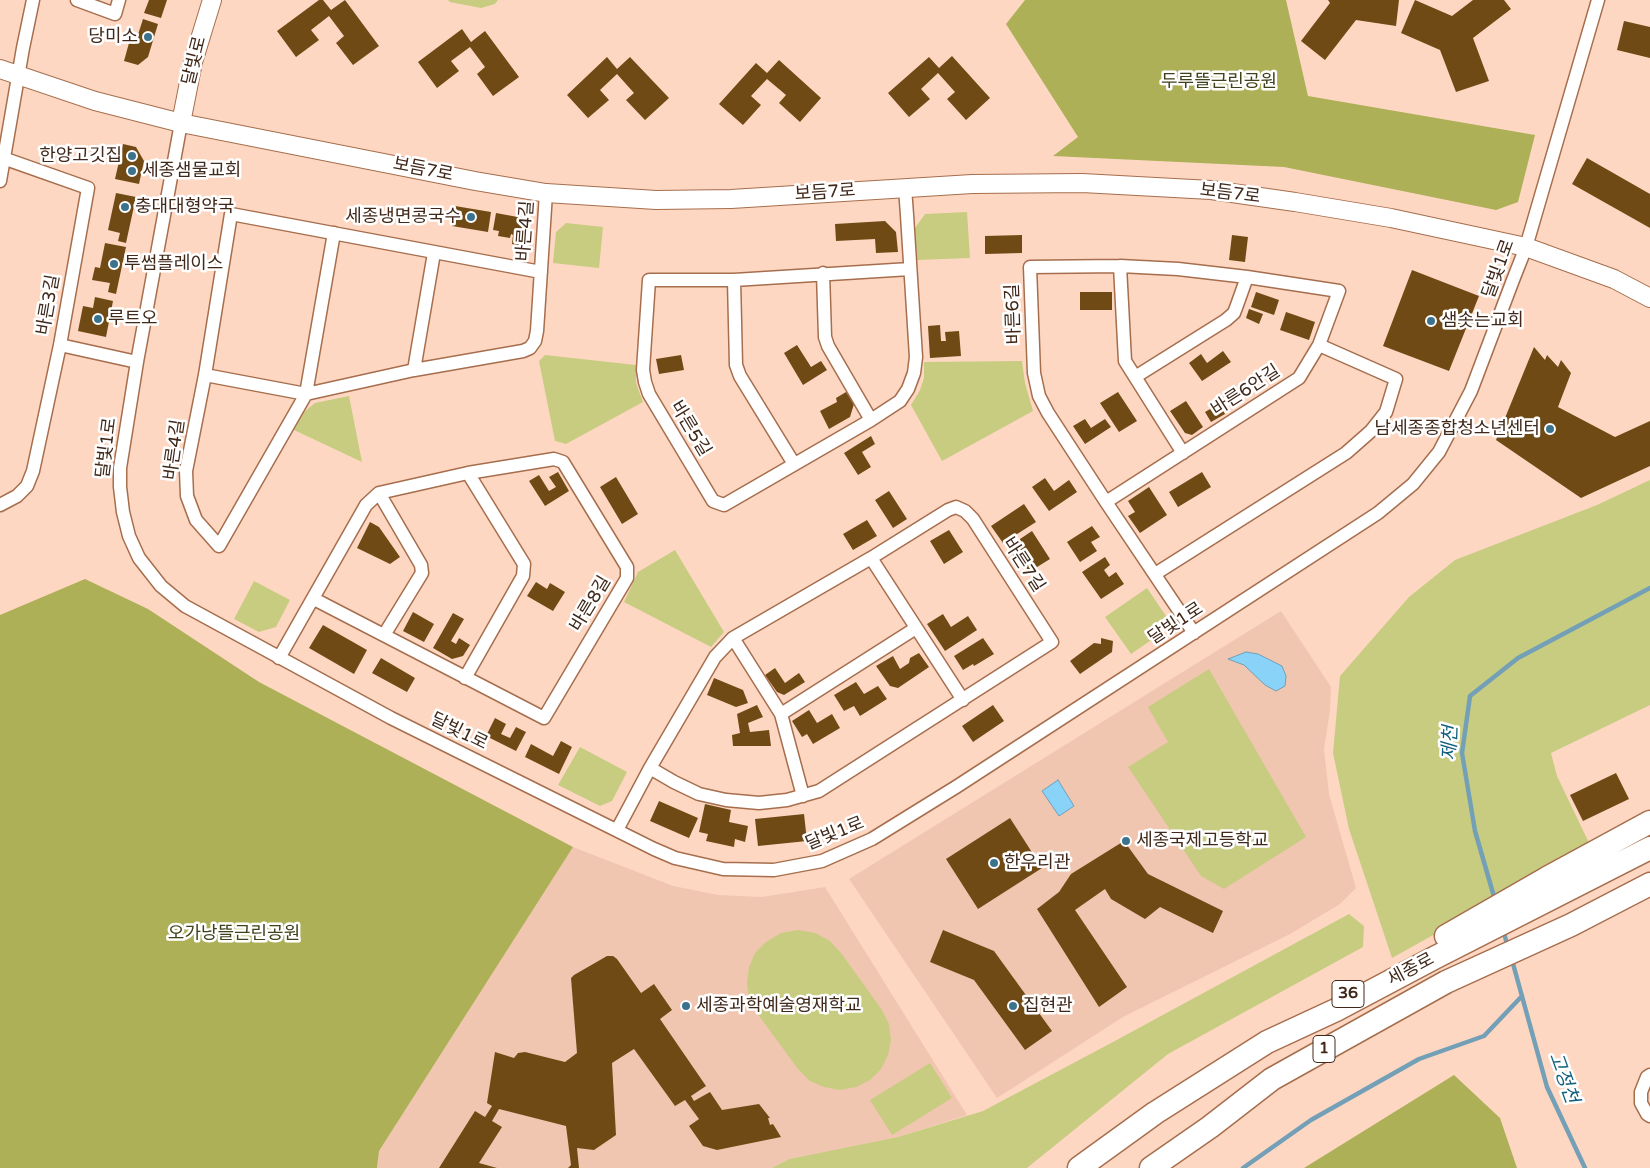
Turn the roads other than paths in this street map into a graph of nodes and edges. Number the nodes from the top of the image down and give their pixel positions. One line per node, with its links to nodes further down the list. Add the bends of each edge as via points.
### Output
1 (33, 0): 7 (street)
2 (77, 0): 3 (street, via 115,14)
3 (119, 0)
4 (212, 0): 8 (street, 달빛로, via 193,62)
5 (1598, 0): 14 (street, 달빛1로)
6 (0, 69): 7 (street, 보듬7로)
7 (19, 75): 8 (street, 보듬7로); 9 (street)
8 (180, 123): 12 (street, 보듬7로); 26 (street, 달빛1로)
9 (2, 158): 10 (street); 24 (street, 바른3길, via 88,188)
10 (0, 181)
11 (905, 188): 12 (street, 보듬7로, via 721,200 656,200); 14 (street, 보듬7로, via 1082,183 1211,190 1381,217); 17 (street, 바른5길)
12 (546, 193): 18 (street, 바른4길)
13 (334, 233): 15 (street, 바른4길); 28 (street, 바른4길, via 231,214); 30 (street)
14 (1526, 247): 23 (street, 보듬7로, via 1614,279); 42 (street, 달빛1로, via 1471,391 1439,452 1414,484 1378,513)
15 (434, 253): 18 (street, 바른4길); 27 (street)
16 (1120, 266): 20 (street, 바른6길); 29 (street, via 1125,360); 36 (street, 바른6길, via 1030,267 1034,373 1039,396)
17 (910, 269): 19 (street, 바른5길); 31 (street, 바른5길, via 916,357 914,373 900,401)
18 (541, 272): 27 (street, 바른4길, via 538,331 530,348)
19 (823, 273): 21 (street, 바른5길); 31 (street, via 825,337)
20 (1247, 277): 22 (street, 바른6길); 29 (street, via 1234,313)
21 (734, 280): 33 (street, via 736,365); 33 (street, 바른5길, via 649,280 645,382 713,502 724,504)
22 (1339, 291): 25 (street, 바른6안길)
23 (1650, 298)
24 (60, 345): 26 (street); 37 (street, 바른3길, via 27,486)
25 (1318, 345): 32 (street, 바른6안길, via 1299,378); 39 (street, via 1396,379 1386,412 1371,431 1346,453)
26 (137, 362): 45 (street, 달빛1로, via 120,468 120,487 129,536 139,558 161,586 185,606)
27 (414, 370): 30 (street, 바른4길)
28 (205, 375): 30 (street); 30 (street, 바른4길, via 186,471 187,496 196,520 219,546)
29 (1135, 377): 32 (street)
30 (306, 394)
31 (871, 420): 33 (street, 바른5길)
32 (1183, 453): 36 (street, 바른6안길)
33 (794, 464)
34 (468, 473): 35 (street, 바른8길); 46 (street, via 524,564 523,576); 46 (street, 바른8길, via 554,458 562,462 627,567 627,578 544,718)
35 (379, 493): 40 (street, via 366,505); 43 (street, via 421,565 422,573)
36 (1106, 502): 39 (street, 바른6길)
37 (0, 505)
38 (871, 558): 41 (street); 44 (street, 바른7길); 47 (street, 바른7길, via 948,510 956,507 965,511 1052,642)
39 (1155, 574): 42 (street, 바른6길)
40 (314, 599): 43 (street, 바른8길); 45 (street)
41 (916, 628): 47 (street); 48 (street)
42 (1194, 633): 52 (street, 달빛1로, via 872,839 822,861 774,870 723,869 675,858)
43 (384, 635): 46 (street, 바른8길)
44 (733, 638): 48 (street); 49 (street, 바른7길, via 715,657)
45 (279, 658): 52 (street, 달빛1로, via 391,718)
46 (464, 678)
47 (963, 700): 50 (street, 바른7길, via 833,783)
48 (781, 714): 50 (street)
49 (650, 768): 50 (street, 바른7길, via 699,794 726,800 759,804); 52 (street)
50 (803, 796)
51 (1650, 822): 55 (highway, 36)
52 (617, 830)
53 (1650, 848): 55 (highway)
54 (1650, 884): 57 (highway)
55 (1552, 887): 60 (highway, 36, via 1267,1042 1155,1113)
56 (1650, 900): 57 (highway)
57 (1575, 930): 61 (highway, via 1448,990 1210,1127)
58 (1650, 1075): 59 (street, via 1641,1092 1641,1103)
59 (1650, 1116)
60 (1079, 1168)
61 (1151, 1168)

